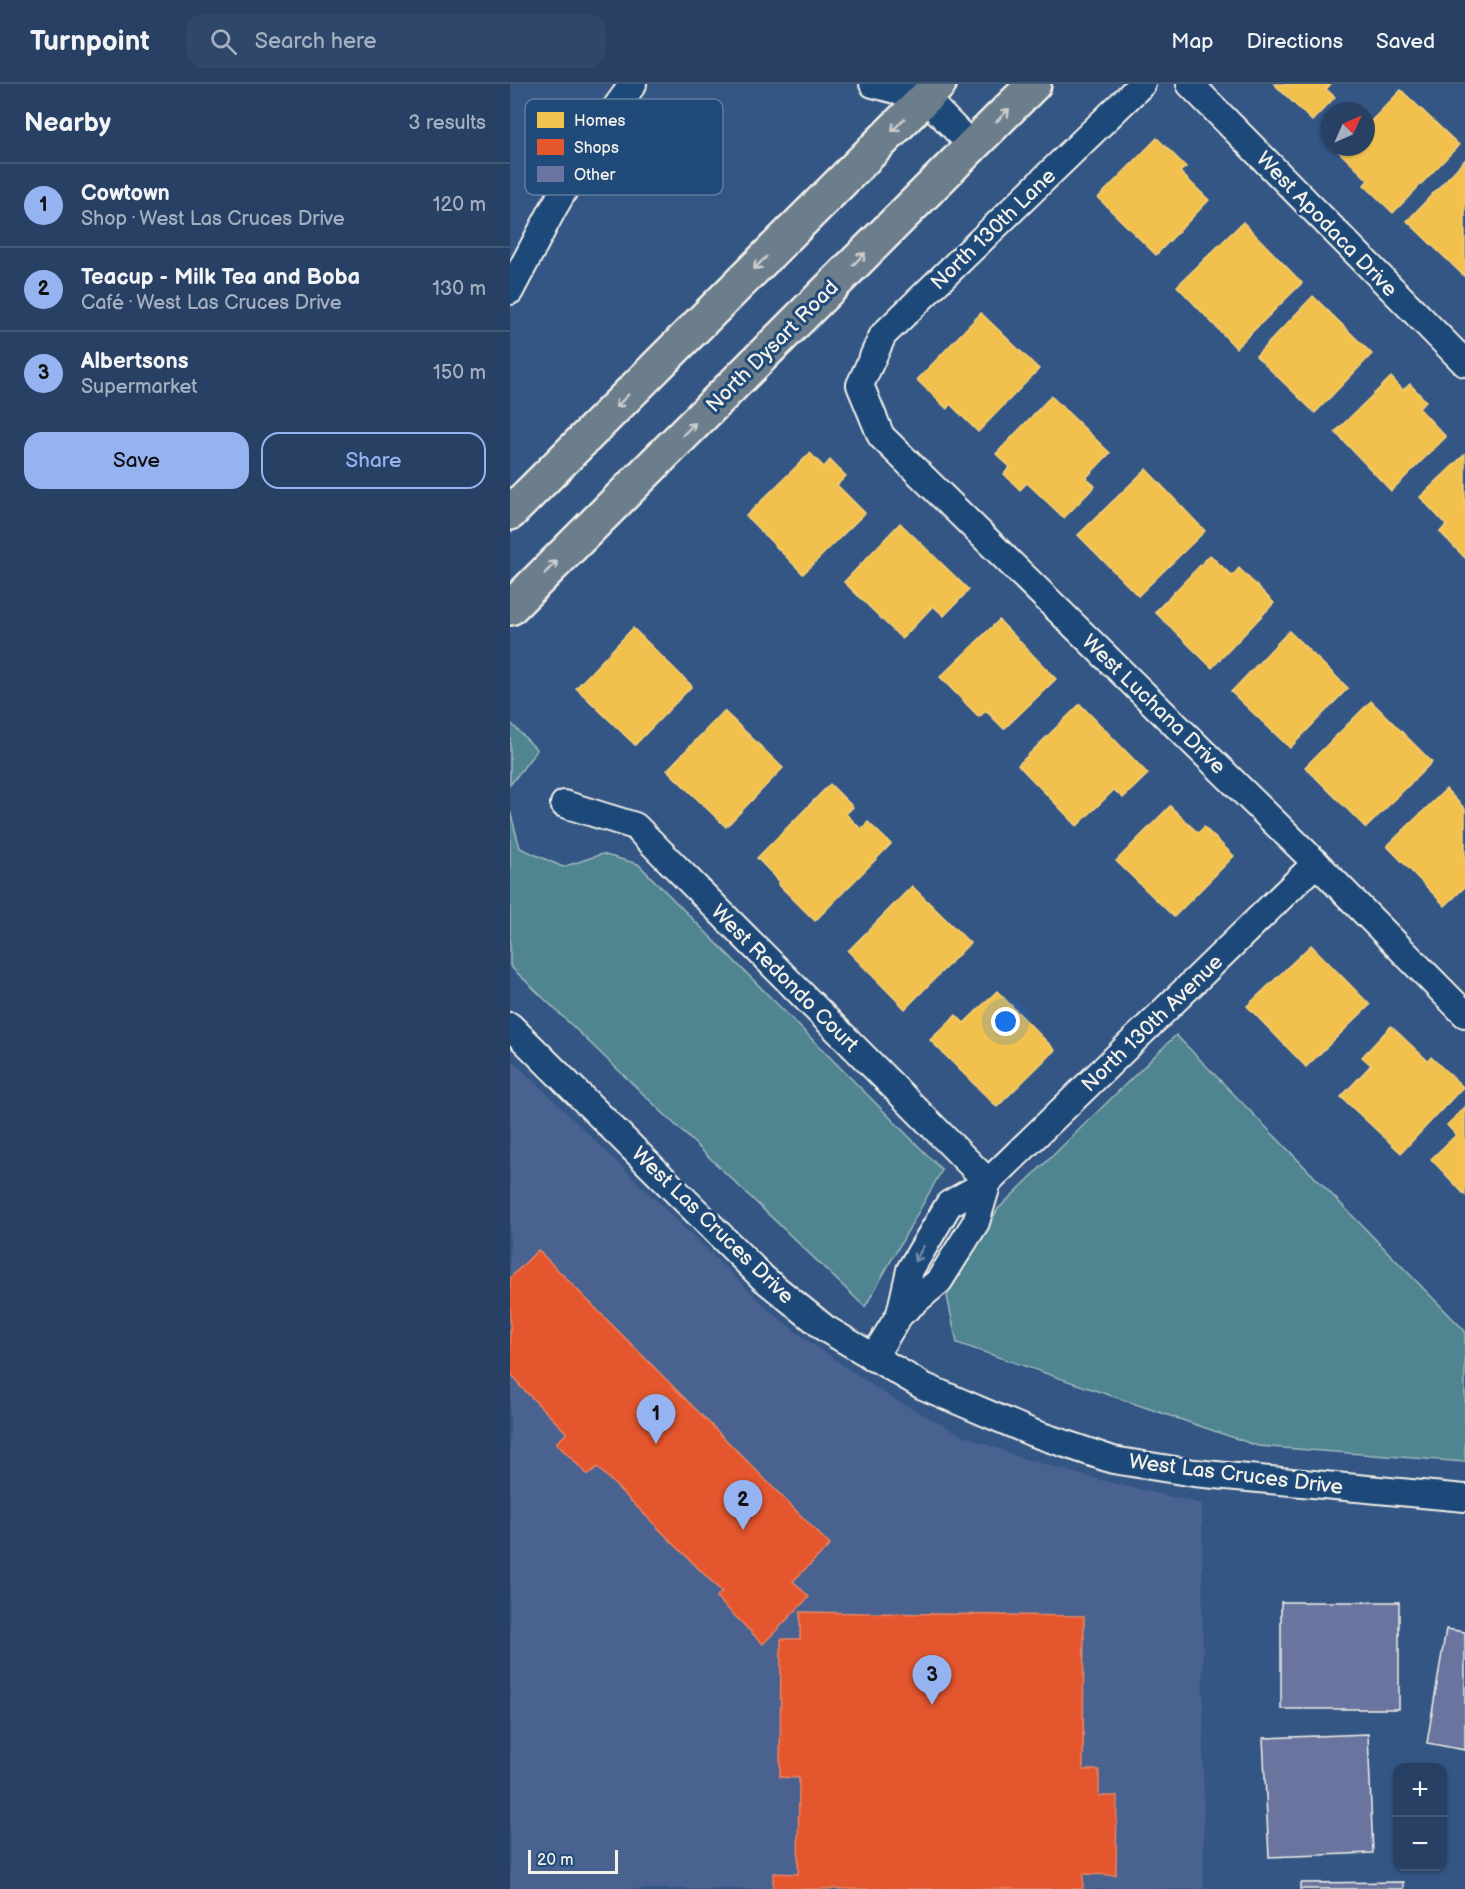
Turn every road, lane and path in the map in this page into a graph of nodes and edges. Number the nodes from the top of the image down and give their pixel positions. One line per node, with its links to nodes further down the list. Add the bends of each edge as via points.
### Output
1 (633, 84): 7 (street)
2 (873, 84): 6 (street)
3 (1034, 84): 8 (main road, North Dysart Road, one-way to 3)
4 (1143, 84): 12 (street, North 130th Lane, via 884,335)
5 (1190, 84): 11 (street, West Apodaca Drive)
6 (929, 89): 8 (street); 13 (main road, one-way to 13)
7 (622, 99)
8 (972, 146): 14 (main road, North Dysart Road, one-way to 8)
9 (561, 195): 10 (street)
10 (510, 291)
11 (1465, 363)
12 (860, 385): 16 (street, West Luchana Drive, via 881,436)
13 (510, 513)
14 (510, 608)
15 (564, 804): 19 (street, West Redondo Court, via 635,826)
16 (1316, 863): 17 (street, West Luchana Drive); 19 (street, North 130th Avenue)
17 (1465, 1014)
18 (510, 1026): 23 (street, West Las Cruces Drive, via 763,1278 826,1329)
19 (988, 1182): 20 (street, North 130th Avenue, via 949,1204); 21 (street, North 130th Avenue, via 976,1222)
20 (934, 1227): 21 (street); 22 (street, North 130th Avenue, one-way to 22, via 910,1270)
21 (962, 1245): 22 (street, North 130th Avenue, via 939,1281)
22 (900, 1314): 23 (street, North 130th Avenue)
23 (873, 1358): 24 (street, West Las Cruces Drive, via 923,1386 1000,1419 1113,1460 1194,1473)
24 (1465, 1498)

